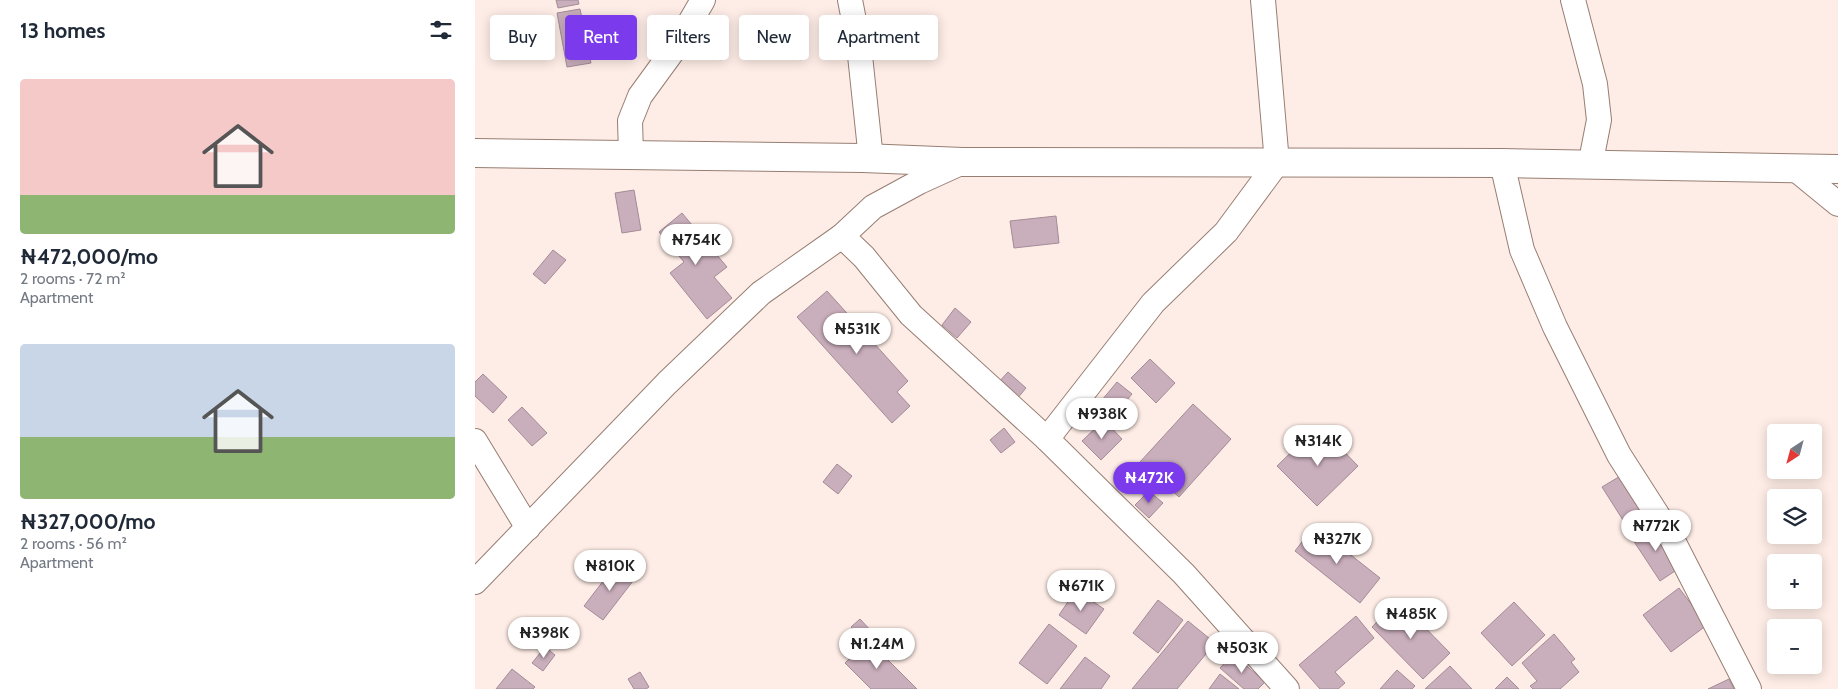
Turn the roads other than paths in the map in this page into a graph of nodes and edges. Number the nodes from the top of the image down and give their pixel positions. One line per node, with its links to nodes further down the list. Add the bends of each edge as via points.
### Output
1 (703, 0): 6 (street, via 675,48 640,96 630,121)
2 (850, 0): 7 (street, via 859,46)
3 (1263, 0): 9 (street)
4 (1573, 0): 11 (street, via 1595,84 1599,120)
5 (475, 153): 6 (street)
6 (631, 154): 7 (street)
7 (871, 159): 8 (street)
8 (963, 162): 9 (street); 15 (street, via 873,207)
9 (1277, 163): 10 (street); 16 (street, via 1226,232 1153,303)
10 (1502, 163): 11 (street); 21 (street, via 1522,250 1555,327 1619,455 1669,533)
11 (1590, 166): 12 (street)
12 (1794, 168): 13 (street); 14 (street)
13 (1838, 169)
14 (1838, 204)
15 (842, 236): 16 (street, via 864,257 911,315); 18 (street, via 761,293 667,383)
16 (1047, 439): 20 (street, via 1184,574)
17 (475, 441): 18 (street)
18 (528, 528): 19 (street)
19 (475, 582)
20 (1287, 689)
21 (1749, 689)

